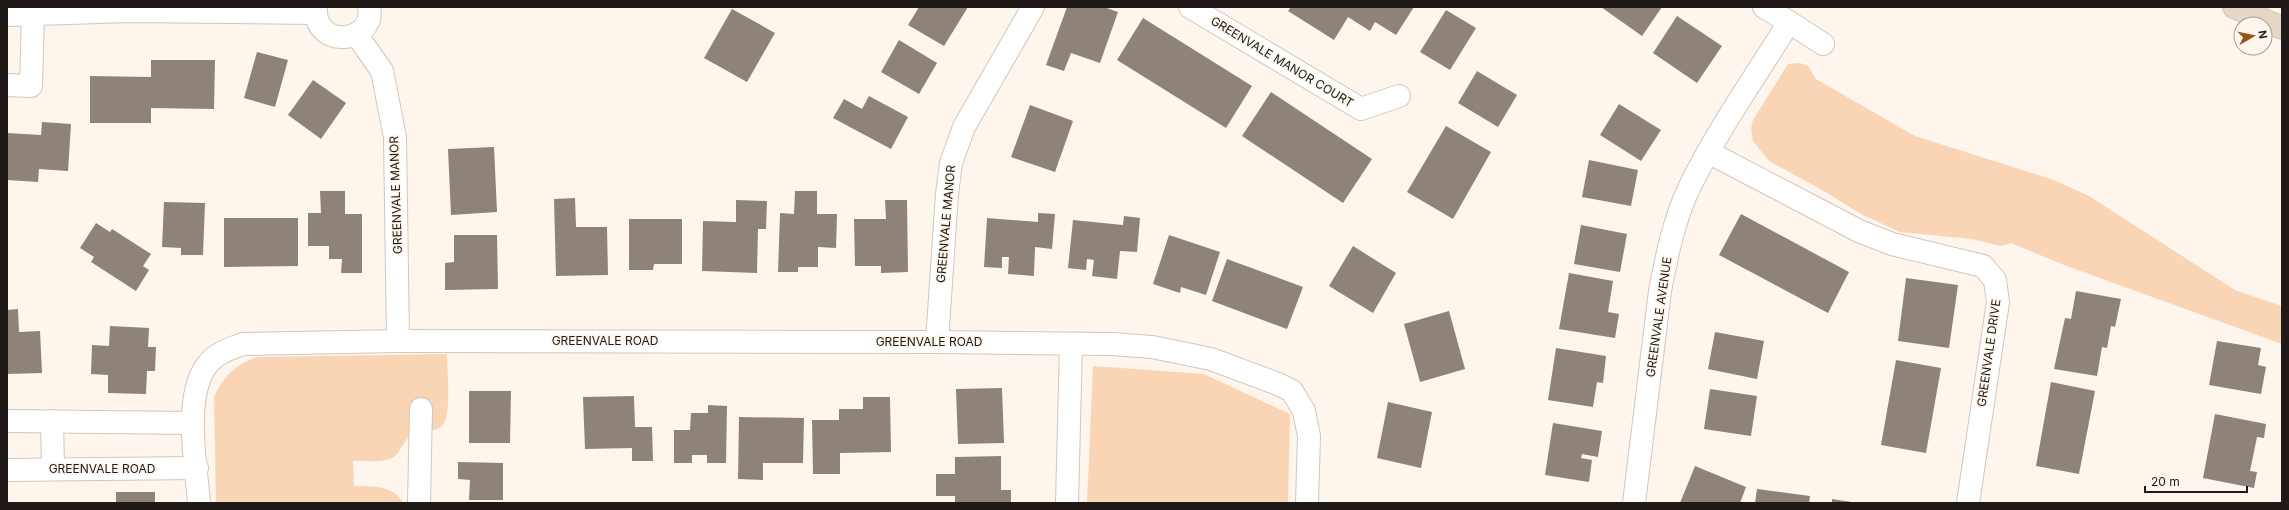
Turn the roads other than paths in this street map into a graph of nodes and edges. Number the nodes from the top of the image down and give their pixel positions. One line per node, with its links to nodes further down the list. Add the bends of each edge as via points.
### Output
1 (369, 7): 11 (street, via 368,20 364,28)
2 (1033, 7): 17 (street, GREENVALE MANOR, via 964,127 951,164 946,194)
3 (1190, 7): 14 (street, GREENVALE MANOR COURT, via 1361,110)
4 (1764, 7): 9 (street)
5 (2234, 7): 10 (street)
6 (315, 10): 7 (street); 11 (street, via 322,30 330,35 339,38)
7 (33, 14): 8 (street); 13 (street, via 31,86)
8 (7, 15)
9 (1789, 22): 12 (street); 15 (street, GREENVALE AVENUE)
10 (2282, 28)
11 (356, 34): 16 (street, GREENVALE MANOR, via 382,71 395,137)
12 (1823, 44)
13 (7, 85)
14 (1399, 96)
15 (1708, 152): 30 (street, GREENVALE AVENUE, via 1689,187 1676,221 1660,291); 31 (street, GREENVALE DRIVE, via 1859,231 1892,244 1977,264 1992,275 1998,302)
16 (398, 341): 17 (street, GREENVALE ROAD); 22 (street, GREENVALE ROAD, via 243,344 222,351 207,365 196,389)
17 (937, 342): 18 (street, GREENVALE ROAD)
18 (1071, 344): 28 (street); 29 (street, GREENVALE ROAD, via 1152,347 1210,359 1292,391 1304,411 1309,436)
19 (421, 409): 27 (street)
20 (7, 421): 21 (street)
21 (52, 421): 22 (street); 24 (street)
22 (193, 423): 23 (street, GREENVALE ROAD)
23 (197, 468): 24 (street, GREENVALE ROAD); 26 (street, GREENVALE ROAD)
24 (53, 469): 25 (street, GREENVALE ROAD)
25 (7, 470)
26 (199, 503)
27 (419, 503)
28 (1067, 503)
29 (1307, 503)
30 (1634, 503)
31 (1968, 503)

